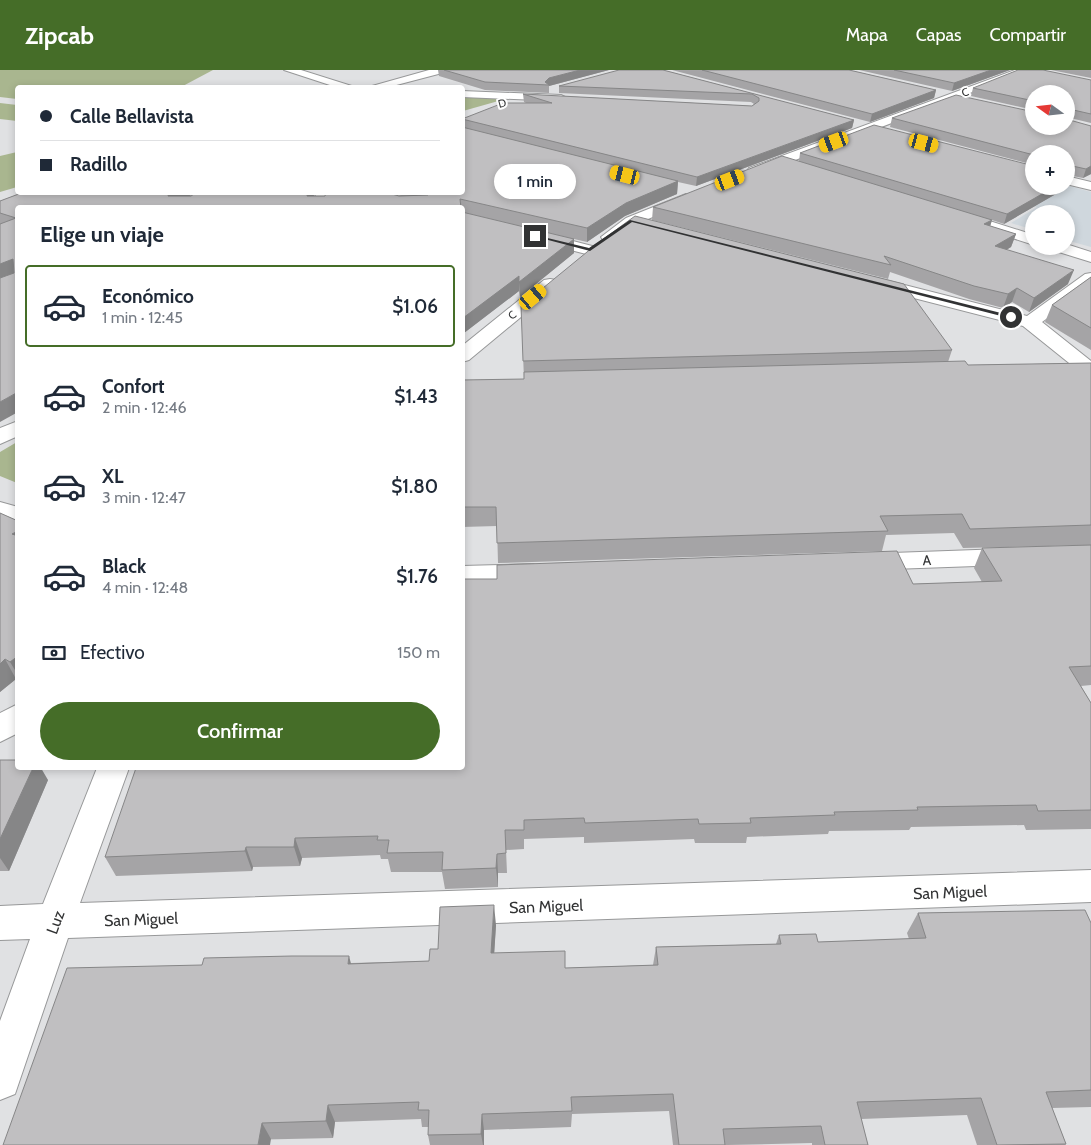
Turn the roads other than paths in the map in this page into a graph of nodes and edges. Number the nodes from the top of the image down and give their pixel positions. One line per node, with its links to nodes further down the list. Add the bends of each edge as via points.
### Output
1 (290, 70): 4 (street)
2 (442, 70): 5 (street)
3 (1025, 70): 10 (street, C)
4 (342, 85)
5 (366, 85)
6 (564, 87): 9 (street, D)
7 (933, 92): 10 (street)
8 (465, 94): 9 (street)
9 (527, 97): 11 (street); 13 (street, D)
10 (952, 97): 12 (street); 15 (street, C)
11 (576, 99)
12 (970, 101)
13 (490, 106)
14 (850, 124): 15 (street)
15 (869, 128): 16 (street); 17 (street, C)
16 (889, 134)
17 (780, 162): 18 (street); 19 (street, C)
18 (799, 167)
19 (743, 176)
20 (1075, 182): 21 (street)
21 (1091, 186)
22 (679, 188): 24 (street, via 698,193)
23 (968, 219): 27 (street)
24 (632, 221): 25 (street); 28 (street)
25 (660, 228)
26 (526, 234): 28 (street)
27 (1025, 237)
28 (590, 250): 31 (street)
29 (1075, 252): 30 (street)
30 (1091, 257)
31 (575, 262)
32 (560, 275): 36 (street, C)
33 (1091, 278): 35 (street)
34 (859, 279): 35 (street)
35 (1030, 322): 38 (street)
36 (465, 354)
37 (1058, 369): 38 (street)
38 (1089, 370)
39 (15, 429): 40 (street)
40 (0, 437)
41 (0, 509): 42 (street)
42 (15, 515)
43 (1091, 554): 44 (street, A)
44 (842, 563)
45 (559, 572): 46 (street)
46 (465, 575)
47 (15, 718): 48 (street)
48 (0, 730)
49 (112, 770): 51 (street, Luz)
50 (1091, 886): 51 (street, San Miguel)
51 (55, 922): 52 (street, San Miguel); 53 (street, Luz)
52 (0, 923)
53 (0, 1079)

